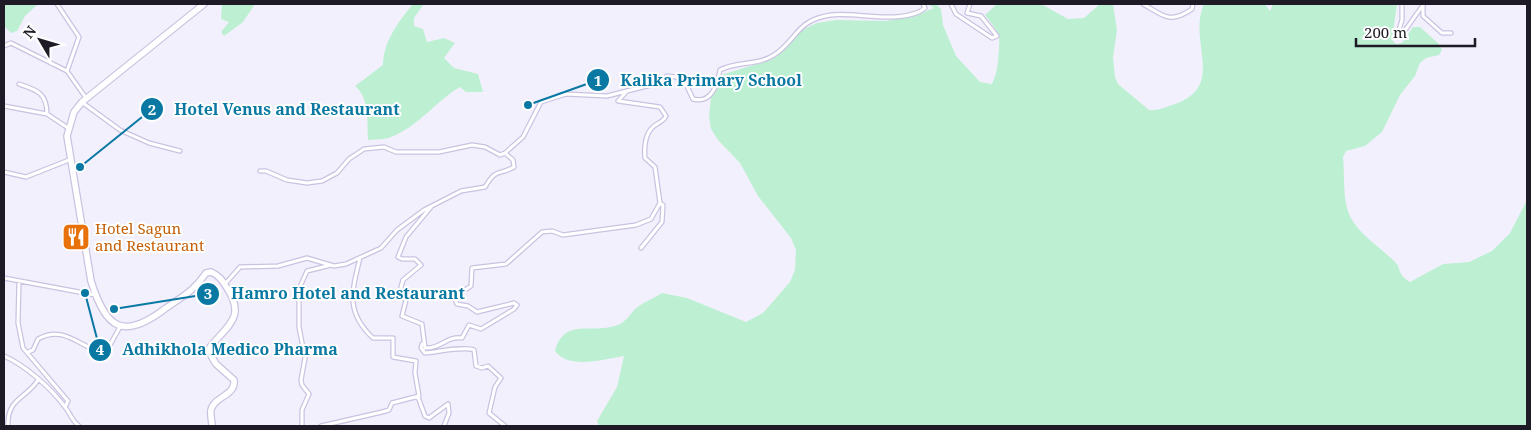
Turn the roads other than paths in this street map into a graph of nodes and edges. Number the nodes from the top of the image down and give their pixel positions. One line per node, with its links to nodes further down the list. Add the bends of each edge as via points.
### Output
1 (56, 4): 11 (street, via 79,37)
2 (204, 4): 14 (highway)
3 (923, 4): 13 (street, via 925,8 920,12 901,15 832,15 806,22 774,55 756,63 726,66 720,70 708,98 693,99 685,82 667,76 655,84)
4 (951, 4): 5 (street, via 956,14 992,38 997,36 980,16 967,13)
5 (970, 4)
6 (1143, 4): 7 (street, via 1160,15 1173,18 1192,9)
7 (1193, 4)
8 (1402, 4): 9 (street, via 1398,36 1423,6 1423,16 1442,34)
9 (1451, 33)
10 (4, 46): 11 (street, via 11,44)
11 (67, 71): 14 (street)
12 (19, 84): 16 (street, via 40,92 46,100)
13 (628, 90): 19 (street, via 607,96 566,94 541,102 524,137); 23 (street, via 618,101 660,107 666,116 650,129 644,149 645,158 655,167)
14 (84, 100): 17 (highway, via 74,112); 18 (street, via 120,130 149,143)
15 (4, 106): 16 (street)
16 (47, 114): 17 (street)
17 (68, 128): 20 (highway)
18 (180, 151)
19 (505, 153): 21 (street, via 500,155 472,145 439,152 396,152 384,147 364,149 337,173 322,181 307,183); 24 (street, via 515,163 514,166 500,170 485,187 460,191)
20 (69, 160): 22 (street, via 26,177); 31 (highway)
21 (260, 170)
22 (4, 172)
23 (660, 203): 25 (street, via 663,205 662,222); 33 (street, via 651,219 636,225 563,235 542,232 506,264 472,268 471,286 455,299 457,304 477,312 517,305 481,329 469,325 462,338 450,338 432,349 425,348)
24 (431, 207): 26 (street, via 397,230 380,248); 33 (street, via 406,237 398,257 415,259 422,265 400,285 400,290 406,300 402,316 422,324)
25 (641, 248)
26 (360, 258): 27 (street, via 346,264); 37 (street, via 355,276 354,313 372,338 395,340 393,357 416,361)
27 (331, 265): 30 (street, via 307,258 278,266 240,267); 42 (street, via 307,271 299,289 300,337 305,358 301,380 309,394 302,410)
28 (4, 278): 29 (street)
29 (19, 281): 31 (street); 34 (street, via 18,323 23,348)
30 (224, 284): 32 (highway, via 216,274 206,273 186,296 154,318 141,325); 41 (highway, via 236,304 236,311 234,320 210,347 209,355 231,376 235,385 214,404)
31 (96, 295): 32 (highway, via 102,312)
32 (121, 325): 34 (street, via 105,354 85,347 77,339 57,334 38,339 34,350)
33 (423, 343): 45 (street, via 421,348 426,353 474,350 476,366 488,366 501,378 495,387 489,414)
34 (28, 352): 38 (street, via 68,401)
35 (4, 356): 36 (street)
36 (38, 380): 38 (street); 39 (street, via 32,390 14,403 7,415)
37 (418, 396): 43 (street, via 392,403 389,410); 44 (street, via 425,416 429,418 448,404 449,413)
38 (65, 407): 40 (street)
39 (8, 426)
40 (79, 426)
41 (212, 426)
42 (302, 426)
43 (321, 426)
44 (444, 426)
45 (506, 426)

